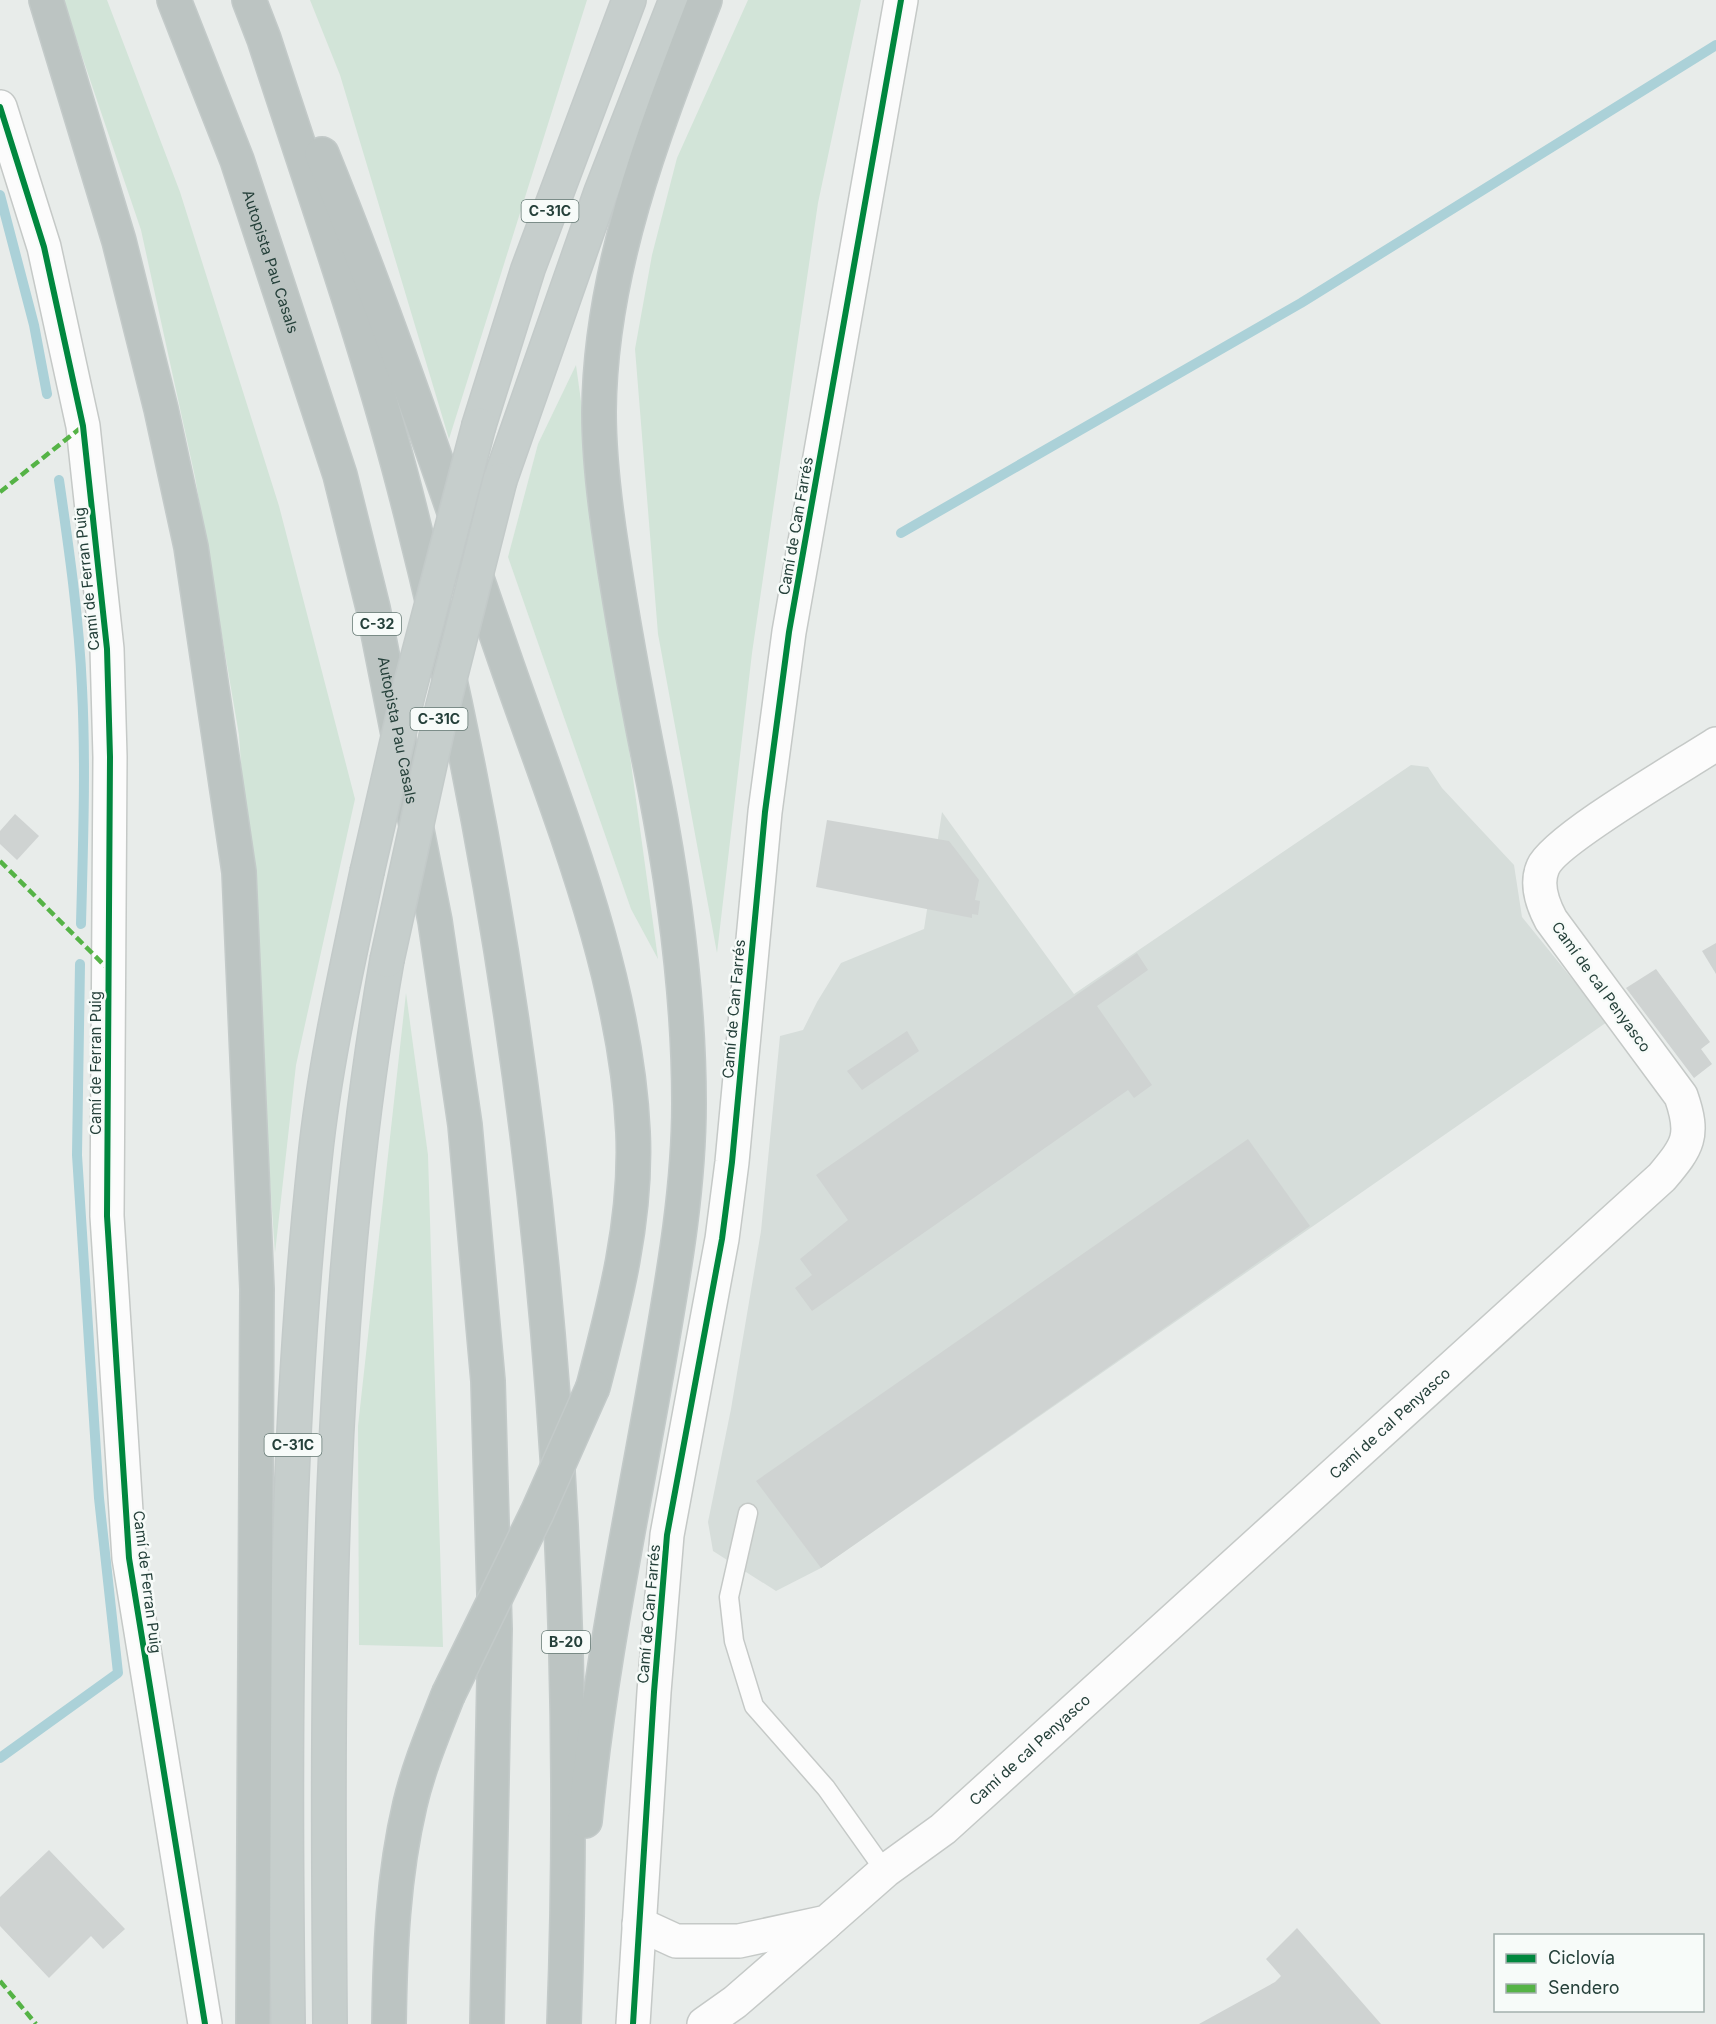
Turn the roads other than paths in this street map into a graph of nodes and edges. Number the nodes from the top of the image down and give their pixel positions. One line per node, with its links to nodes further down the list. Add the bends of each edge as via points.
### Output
1 (46, 0): 19 (highway, via 120,241 161,409 191,547 238,872 257,1288)
2 (174, 0): 23 (highway, Autopista Pau Casals / C-32, via 248,194 340,475 373,608 435,921 465,1125 480,1272 492,1488 495,1629)
3 (249, 0): 9 (highway)
4 (629, 0): 20 (highway, C-31C, bridge, via 528,269 478,425 408,694 332,1038 315,1157 292,1466 287,1657)
5 (676, 0): 11 (highway, C-31C)
6 (697, 0): 11 (highway)
7 (705, 0): 17 (highway, via 661,114 629,217 612,286 602,352 599,415 605,502 681,942 689,1109 681,1214 604,1672)
8 (901, 0): 16 (street, Camí de Can Farrés, via 789,632 768,790 724,1217 667,1535)
9 (264, 39): 17 (highway, B-20, via 372,372 411,514 463,737 493,889 541,1261 554,1422 566,1637); 22 (highway, bridge, via 320,149 373,278 560,818 623,1031 633,1135 624,1262 593,1387 537,1513 448,1695 410,1804 394,1908)
10 (0, 107): 18 (street, Camí de Ferran Puig, via 44,247 73,376 83,426 102,602 110,757 107,1216 129,1558)
11 (601, 192): 21 (highway, C-31C, bridge, via 500,480 458,640 387,960 369,1060 347,1259 333,1489 328,1745)
12 (1716, 744): 14 (street, Camí de cal Penyasco, via 1562,844 1542,869 1542,903 1551,920 1681,1096 1690,1134 1683,1153 1662,1178 944,1829)
13 (748, 1513): 14 (lane, via 729,1597 734,1641 754,1706 826,1788)
14 (885, 1871): 15 (street, Camí de cal Penyasco)
15 (827, 1922): 16 (street, via 728,1941 676,1941); 26 (street, Camí de cal Penyasco)
16 (639, 1924): 25 (street, Camí de Can Farrés)
17 (565, 1984): 24 (highway, B-20)
18 (205, 2024)
19 (253, 2024)
20 (288, 2024)
21 (330, 2024)
22 (389, 2024)
23 (487, 2024)
24 (564, 2024)
25 (633, 2024)
26 (704, 2024)

